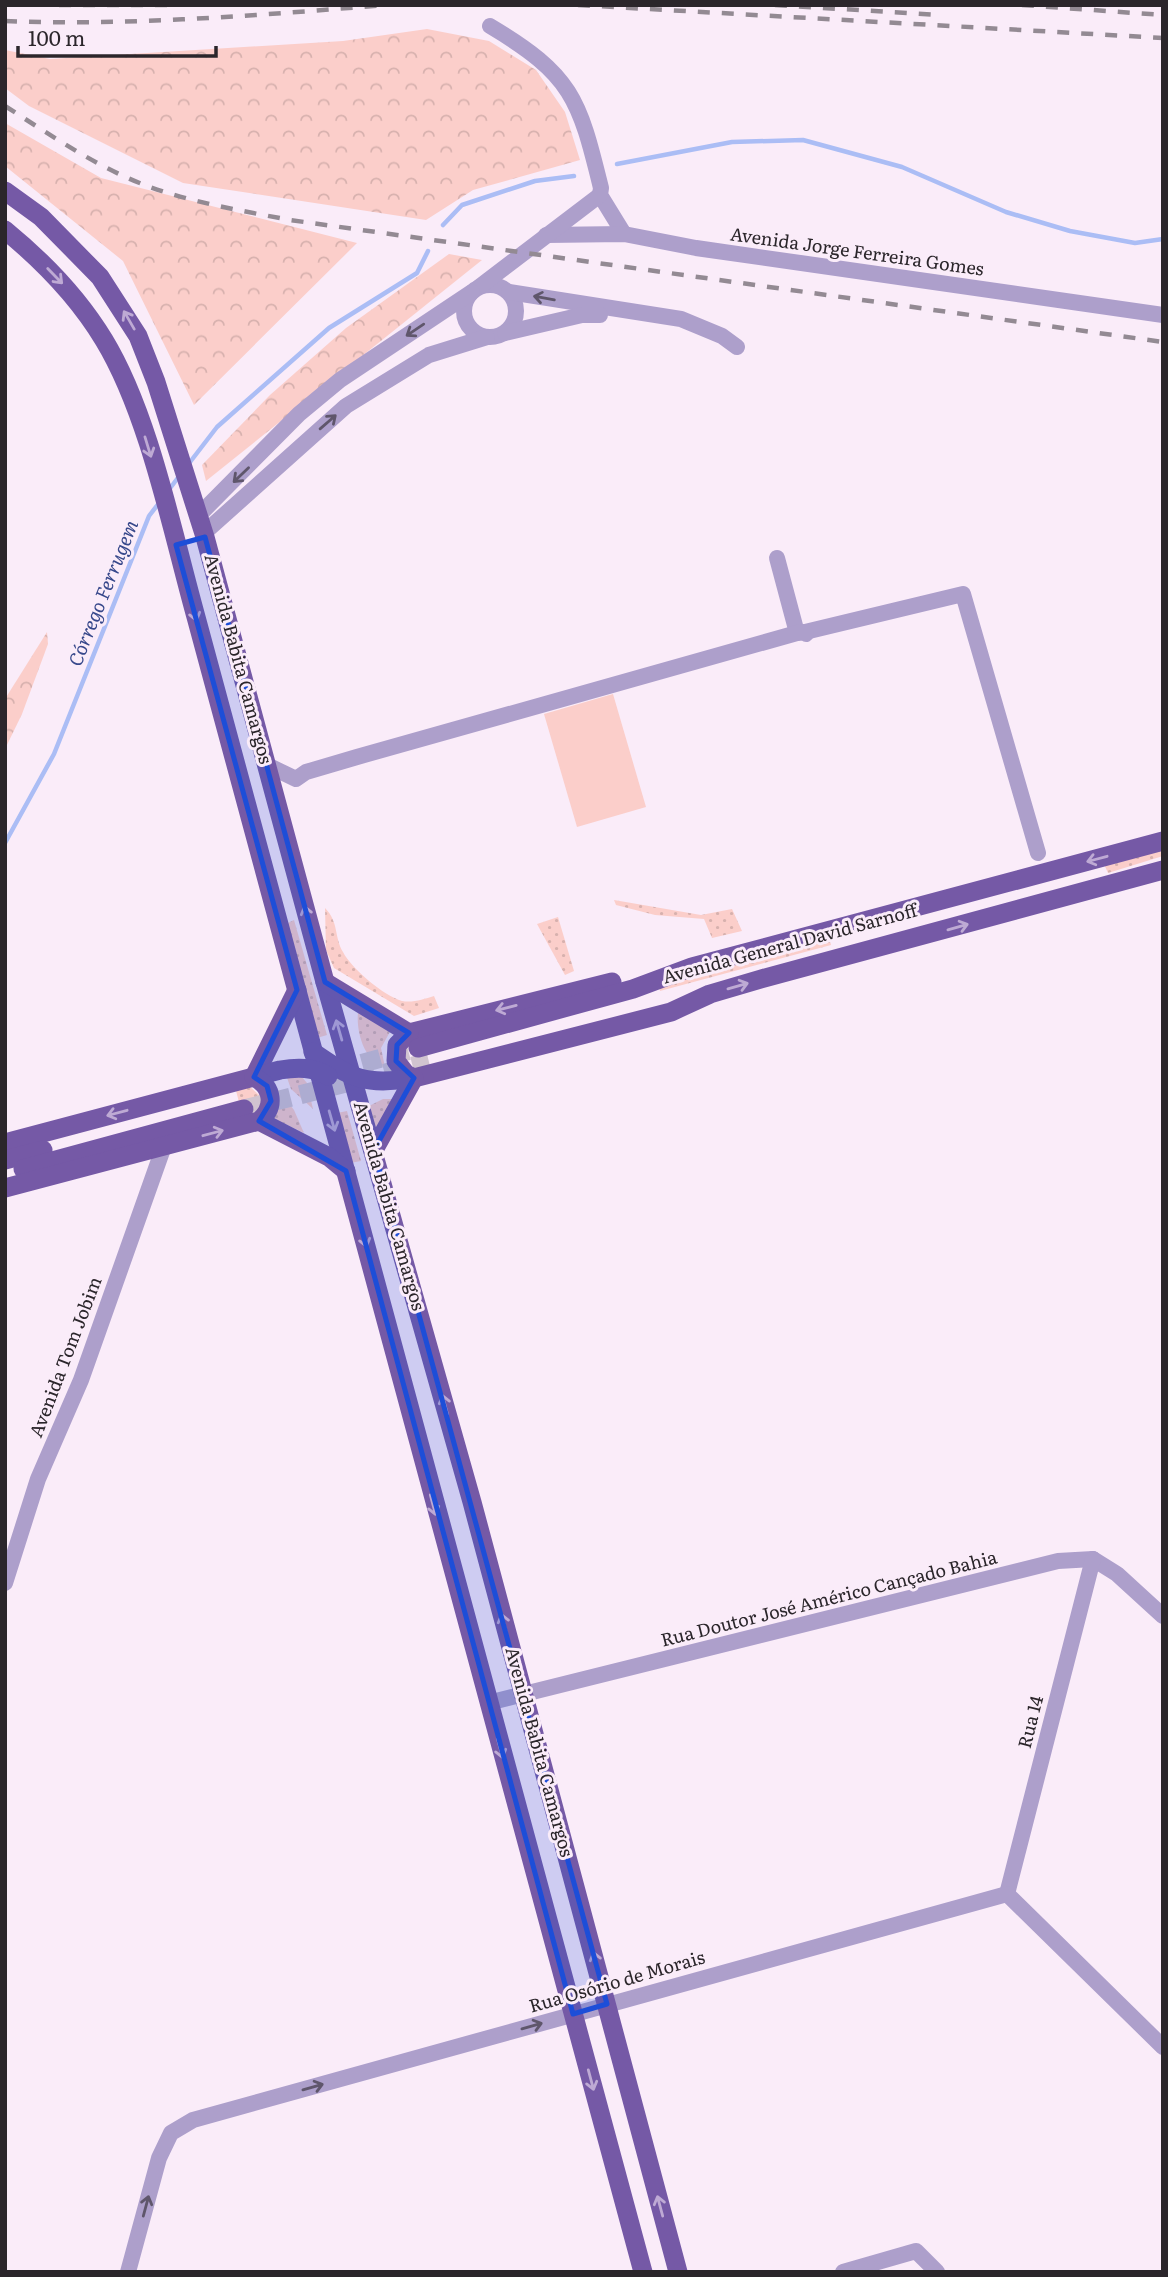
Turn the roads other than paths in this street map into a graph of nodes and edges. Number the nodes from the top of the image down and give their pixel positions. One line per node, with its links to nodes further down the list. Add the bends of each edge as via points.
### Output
1 (490, 26): 3 (street, via 539,58 566,86 579,106)
2 (5, 191): 15 (main road, Avenida Babita Camargos, one-way to 2, via 138,337 100,277 41,217)
3 (600, 195): 5 (street); 6 (street)
4 (5, 230): 16 (main road, Avenida Babita Camargos, one-way to 16, via 48,268 88,314 125,382)
5 (624, 234): 6 (street, Avenida Jorge Ferreira Gomes); 11 (street, Avenida Jorge Ferreira Gomes)
6 (546, 235): 7 (street)
7 (513, 260): 8 (street); 9 (street, via 505,275)
8 (474, 290): 9 (street, via 491,285); 13 (street, via 464,305 465,320); 15 (street, one-way to 15, via 340,380 299,414)
9 (507, 291): 10 (street, one-way to 9); 12 (street, via 517,314)
10 (626, 312): 12 (street, via 582,315); 14 (street, via 681,319)
11 (1163, 315)
12 (504, 333): 13 (street)
13 (487, 337): 15 (street, one-way to 13, via 346,406 429,355)
14 (737, 347)
15 (201, 523): 16 (main road); 19 (main road, Avenida Babita Camargos)
16 (175, 543): 21 (main road, Avenida Babita Camargos, one-way to 21)
17 (776, 558): 18 (street)
18 (803, 633): 19 (street, via 306,772 296,779); 23 (street, via 963,594)
19 (267, 765): 20 (main road, Avenida Babita Camargos)
20 (280, 816): 21 (main road, via 270,827); 25 (main road, Avenida Babita Camargos, one-way to 20)
21 (250, 821): 26 (main road, Avenida Babita Camargos)
22 (1163, 841): 28 (main road, Avenida General David Sarnoff, one-way to 28, via 692,967 637,975)
23 (1038, 853)
24 (1163, 870): 27 (main road, Avenida General David Sarnoff, one-way to 24)
25 (325, 982): 28 (main road); 31 (main road, Avenida Babita Camargos, one-way to 25)
26 (297, 990): 29 (main road, Avenida Babita Camargos); 30 (main road)
27 (710, 994): 28 (main road, Avenida General David Sarnoff); 32 (main road, Avenida General David Sarnoff, via 671,1012)
28 (418, 1048): 32 (main road, via 397,1045 396,1061)
29 (316, 1061): 30 (main road); 31 (main road); 33 (main road); 39 (main road, Avenida Babita Camargos, one-way to 39)
30 (254, 1077): 34 (main road, via 267,1086 269,1108); 35 (main road, one-way to 35)
31 (353, 1078): 32 (main road, Avenida General David Sarnoff, via 377,1083); 33 (main road, Avenida Babita Camargos)
32 (414, 1078): 37 (main road)
33 (359, 1100): 37 (main road, Avenida Babita Camargos)
34 (248, 1109): 36 (main road, one-way to 34); 38 (main road); 39 (main road); 40 (main road)
35 (5, 1143)
36 (164, 1146): 41 (main road); 43 (street, Avenida Tom Jobim, via 81,1380 38,1479)
37 (374, 1150): 45 (main road, Avenida Babita Camargos, one-way to 37)
38 (5, 1160)
39 (346, 1171): 46 (main road, Avenida Babita Camargos, one-way to 46)
40 (5, 1174)
41 (5, 1188)
42 (1093, 1559): 44 (street, via 1117,1574); 45 (street, Rua Doutor José Américo Cançado Bahia, via 1058,1561); 47 (street, Rua 14)
43 (5, 1583)
44 (1163, 1616)
45 (523, 1696): 46 (street, Rua Doutor José Américo Cançado Bahia); 48 (main road, Avenida Babita Camargos, one-way to 45)
46 (488, 1703): 49 (main road, Avenida Babita Camargos, one-way to 49)
47 (1007, 1894): 48 (street, Rua Osório de Morais); 50 (street)
48 (607, 2004): 49 (street, Rua Osório de Morais); 53 (main road, Avenida Babita Camargos, one-way to 48)
49 (573, 2014): 51 (street, Rua Osório de Morais, one-way to 49, via 159,2158 171,2133 192,2120); 52 (main road, Avenida Babita Camargos, one-way to 52)
50 (1163, 2047)
51 (128, 2272)
52 (643, 2272)
53 (678, 2272)
54 (843, 2272): 55 (street, via 916,2251)
55 (937, 2272)

